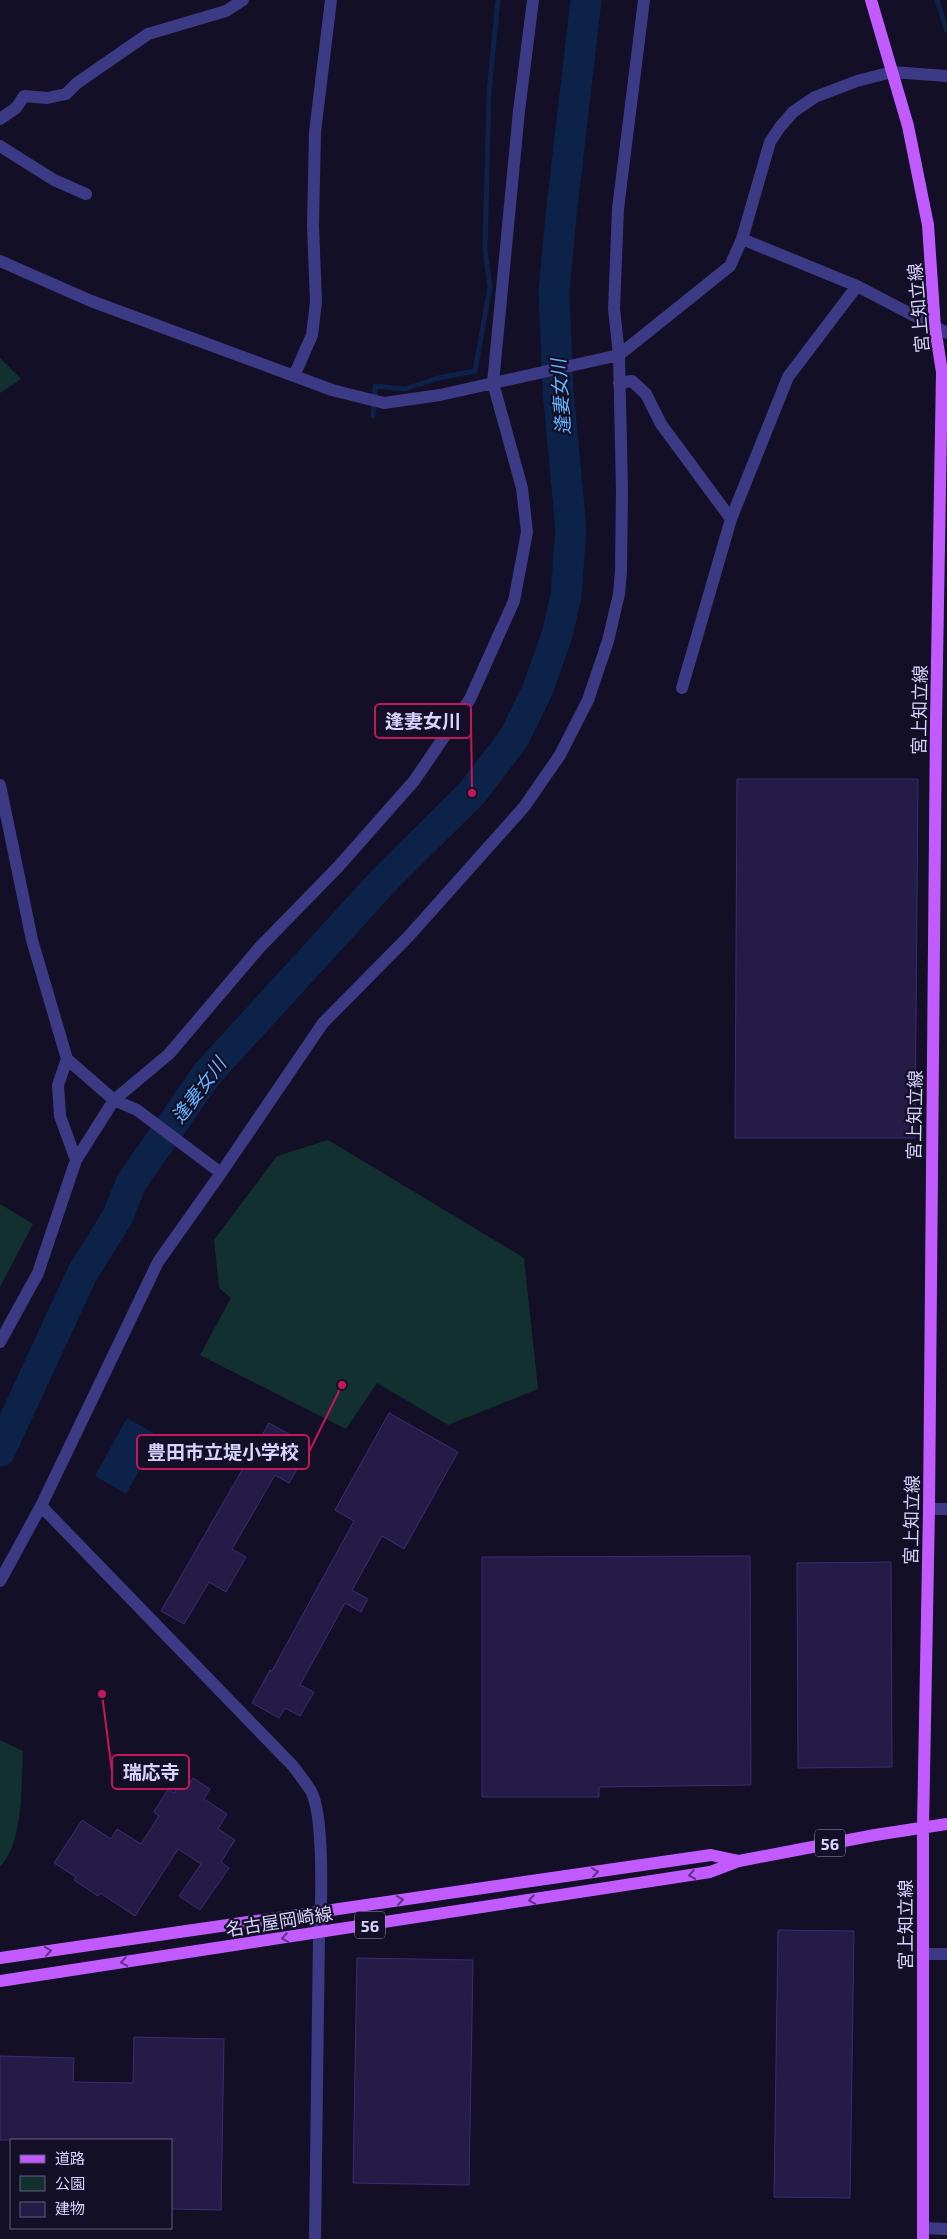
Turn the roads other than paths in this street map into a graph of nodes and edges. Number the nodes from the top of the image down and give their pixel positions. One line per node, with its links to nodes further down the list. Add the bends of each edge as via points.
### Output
1 (244, 0): 6 (street)
2 (331, 0): 17 (street, via 315,132 313,226 316,302 312,335)
3 (533, 0): 18 (street, via 519,111)
4 (644, 0): 16 (street, via 618,209 614,309)
5 (871, 0): 7 (main road, 宮上知立線)
6 (221, 6): 9 (street, via 148,34 66,94 47,98 24,96 16,108)
7 (892, 72): 8 (street); 12 (street, via 815,97 793,112 770,142); 15 (main road, 宮上知立線, via 908,126 928,225)
8 (947, 76)
9 (0, 119)
10 (0, 146): 11 (street, via 54,180)
11 (86, 194)
12 (742, 239): 14 (street); 16 (street, via 734,259 721,274)
13 (0, 261): 17 (street, via 91,301)
14 (857, 286): 15 (street); 20 (street, via 788,377)
15 (941, 331): 29 (main road, 宮上知立線)
16 (619, 355): 18 (street); 19 (street)
17 (294, 376): 18 (street, via 384,403)
18 (499, 382): 24 (street, via 522,488 527,532 514,601 470,699 414,781 338,867 260,947 169,1054)
19 (619, 383): 20 (street, via 632,381 646,394 660,424); 26 (street, via 622,491 619,594 608,641 588,700 560,755 524,807 408,936 323,1023)
20 (731, 519): 21 (street)
21 (682, 688)
22 (0, 786): 23 (street, via 32,940)
23 (67, 1060): 24 (street); 25 (street, via 58,1085 60,1116)
24 (114, 1100): 25 (street); 26 (street, via 138,1110)
25 (76, 1160): 27 (street, via 38,1273)
26 (221, 1173): 28 (street, via 158,1262)
27 (0, 1342)
28 (41, 1506): 31 (street); 35 (street, via 293,1766 312,1793 320,1838)
29 (929, 1509): 30 (street); 33 (main road, 宮上知立線)
30 (947, 1509)
31 (0, 1581)
32 (947, 1824): 33 (main road, 名古屋岡崎線 / 56)
33 (923, 1827): 34 (main road, 名古屋岡崎線 / 56); 37 (main road, 宮上知立線)
34 (739, 1861): 35 (main road, 名古屋岡崎線 / 56, one-way to 34, via 711,1855); 36 (main road, 名古屋岡崎線 / 56, one-way to 36, via 710,1872)
35 (322, 1912): 36 (street); 39 (main road, 名古屋岡崎線 / 56, one-way to 35)
36 (319, 1933): 40 (main road, 名古屋岡崎線 / 56, one-way to 40); 43 (street)
37 (923, 1954): 38 (street); 42 (main road, 宮上知立線)
38 (947, 1954)
39 (0, 1958)
40 (0, 1981)
41 (947, 2229): 42 (street)
42 (923, 2234)
43 (315, 2239)

